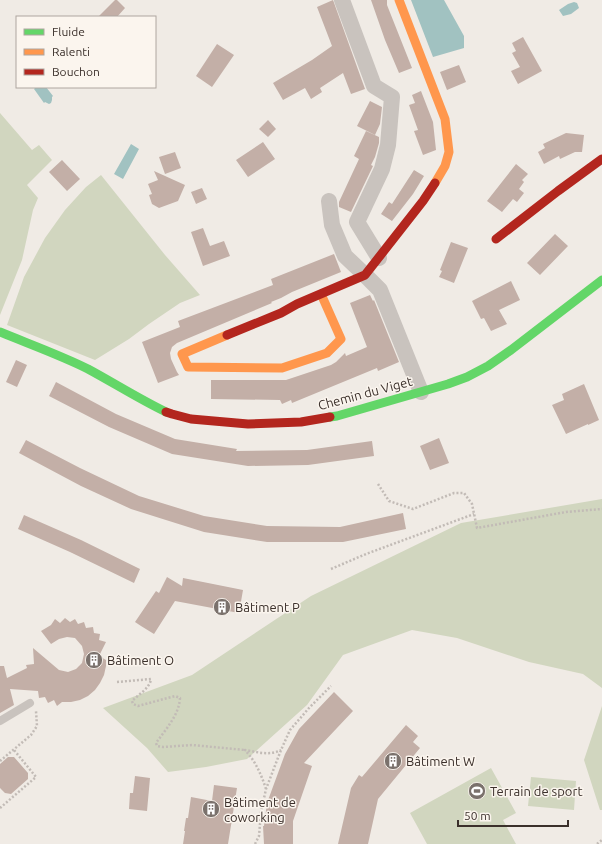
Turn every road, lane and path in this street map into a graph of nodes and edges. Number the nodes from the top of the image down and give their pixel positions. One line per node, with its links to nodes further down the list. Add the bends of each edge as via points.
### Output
1 (342, 0): 6 (street, via 374,86 392,97 388,145 382,169 357,222)
2 (398, 0): 6 (street, via 446,119 449,152 445,166 423,201)
3 (602, 159): 5 (street)
4 (329, 201): 7 (street, via 332,224 345,256)
5 (496, 239)
6 (379, 258): 7 (street)
7 (365, 275): 9 (street); 11 (street, via 380,290)
8 (602, 280): 11 (street, Chemin du Viget, via 488,366 467,377)
9 (322, 294): 9 (street, via 182,354 188,367 282,368 327,353 341,339)
10 (0, 332): 11 (street, Chemin du Viget, via 87,369 154,406 191,419 248,424 302,422 337,416)
11 (421, 392)
12 (378, 484): 14 (path, via 389,501 413,509 454,494 464,493 472,504)
13 (602, 508): 14 (path, via 477,528)
14 (474, 514): 15 (path)
15 (331, 569)
16 (117, 682): 22 (path, via 151,679 148,687 132,701 138,706 175,696 180,698 176,715 156,743 157,746 192,745)
17 (331, 686): 23 (path, via 290,730)
18 (30, 703): 20 (lane)
19 (36, 710): 21 (path, via 38,726)
20 (0, 721)
21 (14, 750): 24 (path); 27 (path, via 36,777)
22 (246, 750): 23 (path, via 275,753); 25 (path, via 260,772)
23 (281, 750): 25 (path)
24 (0, 761)
25 (266, 789): 30 (path, via 259,836)
26 (0, 800): 27 (path)
27 (4, 805): 28 (path)
28 (0, 808)
29 (602, 840): 31 (path)
30 (254, 844)
31 (598, 844)

